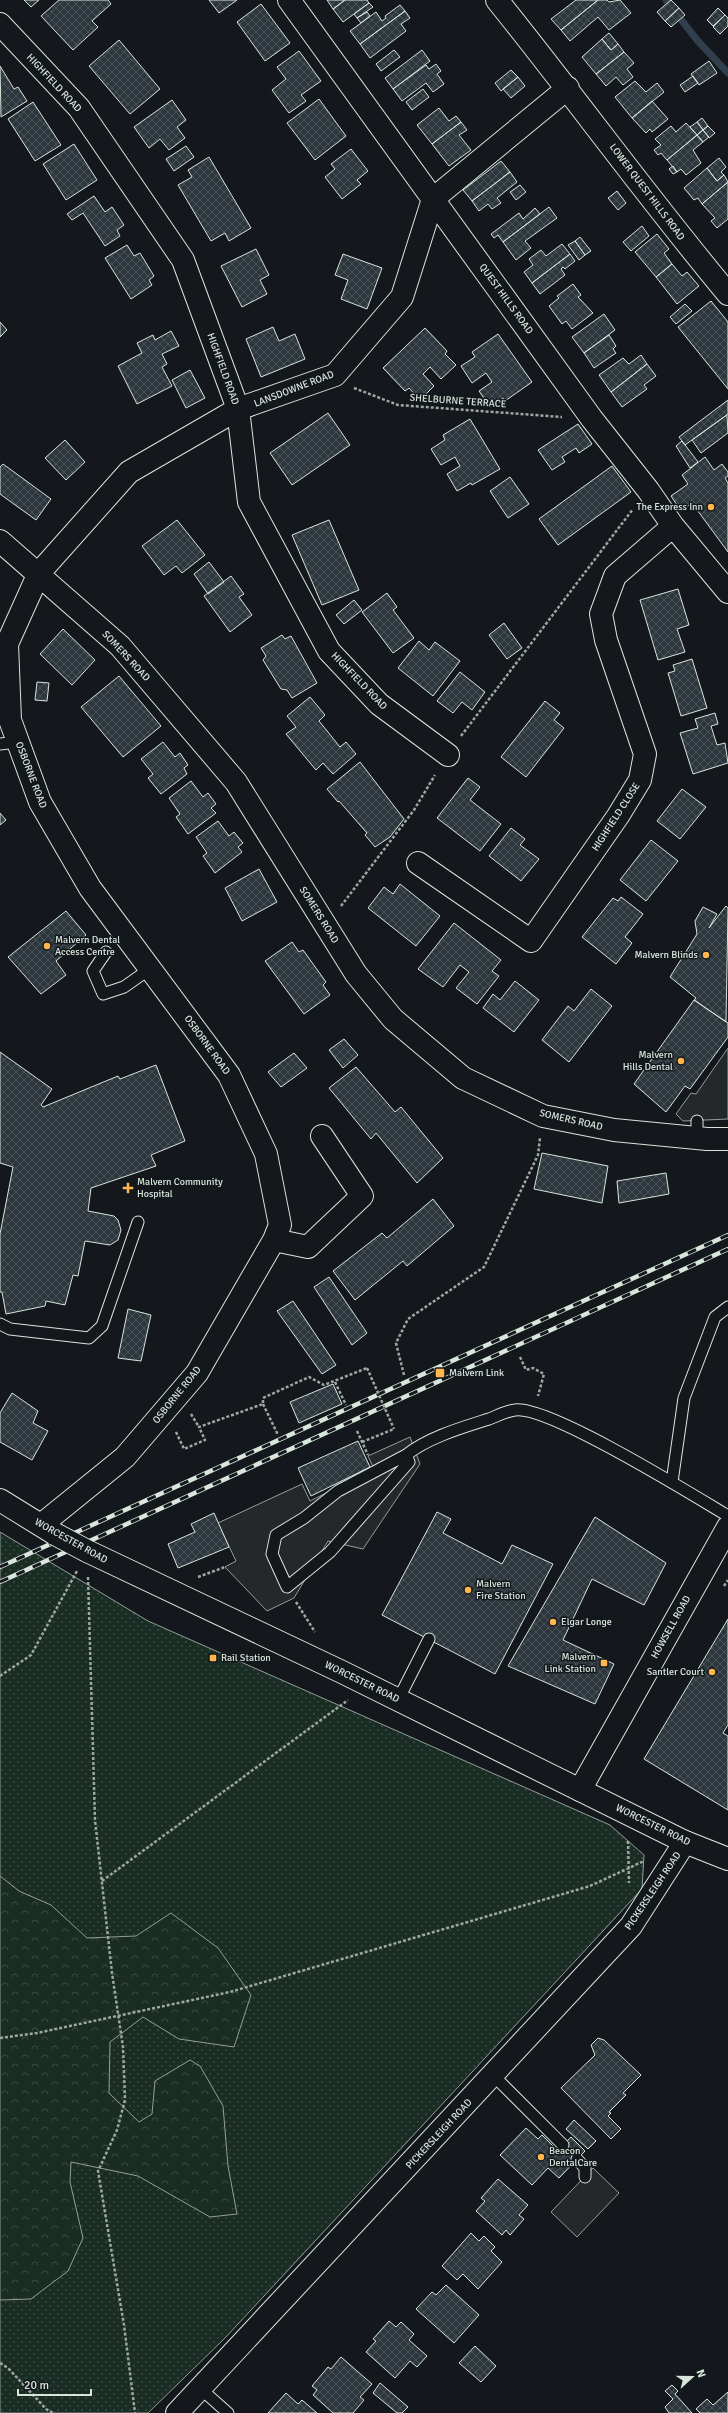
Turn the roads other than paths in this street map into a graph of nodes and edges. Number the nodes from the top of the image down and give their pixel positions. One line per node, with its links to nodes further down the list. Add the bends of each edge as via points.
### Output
1 (289, 0): 5 (main road, QUEST HILLS ROAD)
2 (497, 0): 4 (main road, LOWER QUEST HILLS ROAD)
3 (0, 24): 7 (main road, HIGHFIELD ROAD, via 79,108 183,260)
4 (568, 88): 5 (main road); 6 (main road, LOWER QUEST HILLS ROAD, via 678,234)
5 (433, 199): 7 (main road, LANSDOWNE ROAD, via 402,297 335,375); 8 (main road, QUEST HILLS ROAD)
6 (728, 294)
7 (238, 409): 10 (main road, LANSDOWNE ROAD, via 129,472); 13 (main road, HIGHFIELD ROAD, via 249,502 329,650 379,704)
8 (673, 526): 11 (main road, QUEST HILLS ROAD); 14 (main road, HIGHFIELD CLOSE, via 615,576 601,614 606,640 645,754 640,780 618,816 530,941)
9 (0, 541): 10 (main road, SOMERS ROAD)
10 (39, 573): 12 (main road, OSBORNE ROAD, via 7,644); 18 (main road, SOMERS ROAD, via 120,646 236,782 356,974 392,1018 463,1078 543,1116 614,1130 697,1130)
11 (728, 592)
12 (9, 743): 16 (main road, OSBORNE ROAD, via 90,888)
13 (446, 754)
14 (418, 863)
15 (106, 952): 16 (lane, via 93,971 103,994 124,987)
16 (151, 968): 20 (main road, OSBORNE ROAD, via 229,1075 266,1154 280,1226)
17 (322, 1136): 20 (main road, via 362,1196 308,1247)
18 (728, 1138)
19 (138, 1222): 22 (lane, via 102,1326 89,1338 10,1329)
20 (274, 1240): 28 (main road, OSBORNE ROAD, via 197,1373 125,1457)
21 (728, 1308): 24 (lane, via 715,1317 684,1398)
22 (0, 1324)
23 (406, 1455): 23 (lane, via 409,1462 330,1552 287,1587 272,1554 276,1535 304,1518 338,1491); 24 (lane, via 414,1448 459,1429 516,1409 550,1417)
24 (672, 1482): 26 (lane)
25 (0, 1500): 28 (main road, WORCESTER ROAD)
26 (728, 1516)
27 (728, 1527): 31 (main road, HOWSELL ROAD)
28 (48, 1530): 30 (main road, WORCESTER ROAD, bridge)
29 (429, 1640): 30 (lane)
30 (398, 1700): 31 (main road, WORCESTER ROAD)
31 (580, 1790): 32 (main road, WORCESTER ROAD)
32 (685, 1842): 33 (main road, WORCESTER ROAD); 34 (main road, PICKERSLEIGH ROAD, via 631,1926)
33 (728, 1859)
34 (493, 2075): 35 (lane); 38 (main road, PICKERSLEIGH ROAD)
35 (563, 2145)
36 (577, 2160): 37 (lane, via 585,2168)
37 (585, 2177)
38 (201, 2388): 39 (main road, PICKERSLEIGH ROAD); 40 (lane)
39 (177, 2413)
40 (228, 2413)

